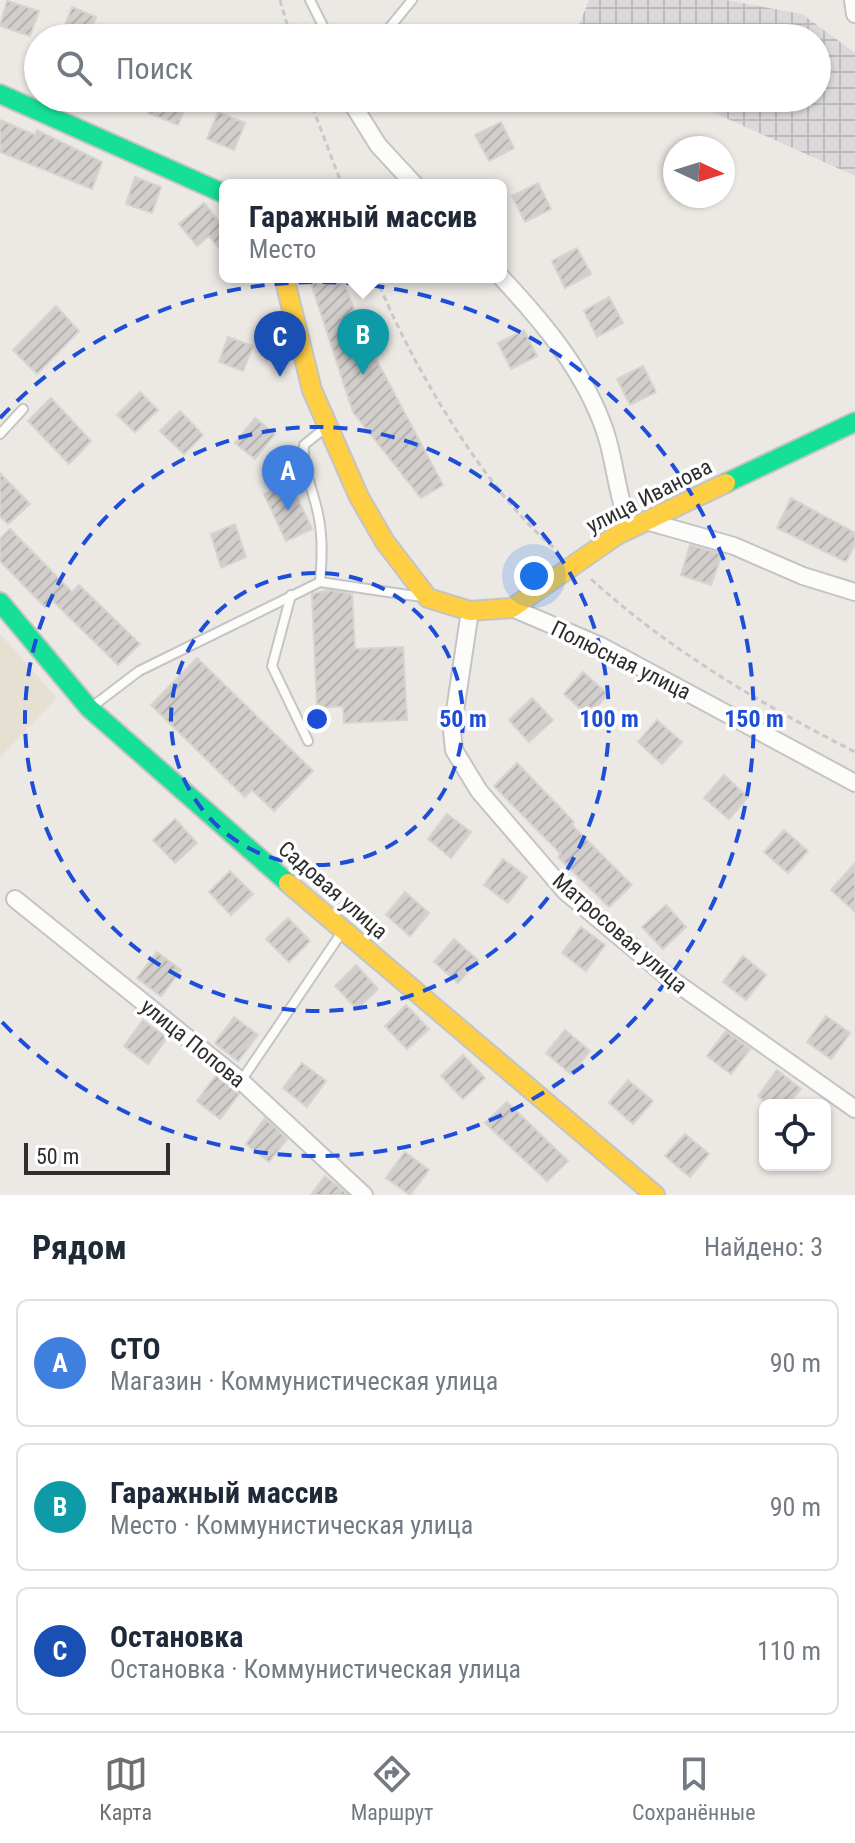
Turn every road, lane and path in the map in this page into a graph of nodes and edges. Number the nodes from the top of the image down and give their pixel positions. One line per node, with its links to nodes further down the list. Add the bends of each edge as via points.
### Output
1 (280, 0): 6 (path)
2 (310, 0): 7 (lane)
3 (412, 0): 8 (lane)
4 (853, 0): 5 (street)
5 (855, 14)
6 (287, 24)
7 (322, 24)
8 (392, 24)
9 (0, 94): 10 (street)
10 (24, 105)
11 (40, 112): 16 (street)
12 (314, 112): 14 (path)
13 (361, 112): 15 (street, via 378,145)
14 (340, 179)
15 (409, 179)
16 (219, 191)
17 (285, 283): 21 (street, via 302,361)
18 (506, 283): 23 (street, via 555,338 581,383 605,430 621,507)
19 (23, 409): 22 (lane)
20 (855, 422): 23 (street, улица Иванова)
21 (327, 427): 24 (lane, via 304,445 302,461 319,518); 27 (street, via 385,542)
22 (0, 434)
23 (638, 525): 25 (street, via 734,546); 29 (street, улица Иванова)
24 (320, 582): 26 (lane); 27 (lane)
25 (855, 592)
26 (291, 595): 31 (lane, via 139,671); 32 (lane, via 272,666)
27 (428, 598): 30 (street)
28 (0, 602): 31 (street, Садовая улица)
29 (512, 608): 30 (street); 33 (street, Полюсная улица, via 601,646)
30 (470, 611): 37 (street, Матросовая улица, via 452,731 454,750 479,791 565,891 668,977)
31 (89, 708): 35 (street, Садовая улица)
32 (308, 741)
33 (855, 783)
34 (15, 899): 36 (street, улица Попова)
35 (342, 931): 36 (lane); 39 (street, Садовая улица)
36 (241, 1081): 38 (street, улица Попова)
37 (855, 1109)
38 (364, 1195)
39 (655, 1195)

